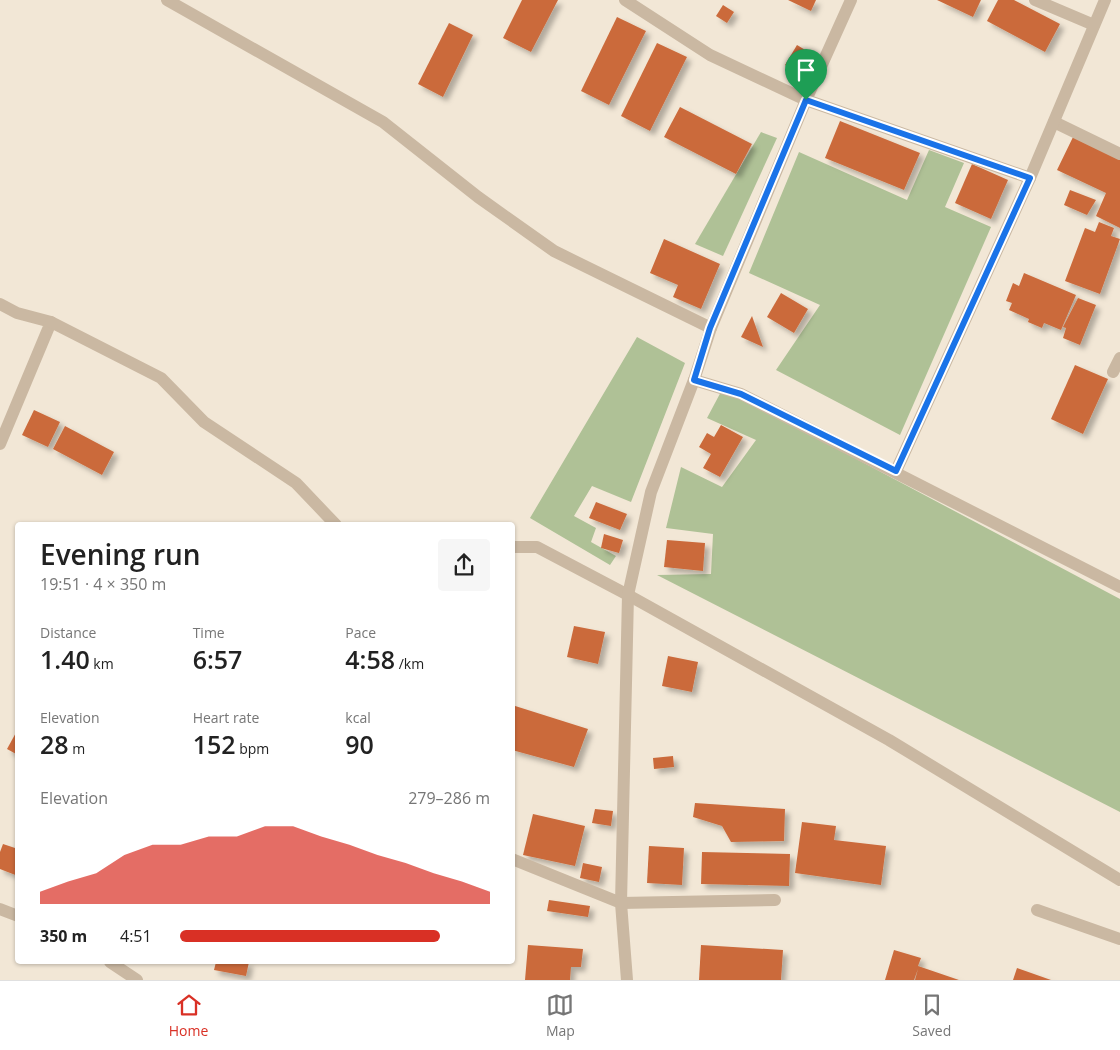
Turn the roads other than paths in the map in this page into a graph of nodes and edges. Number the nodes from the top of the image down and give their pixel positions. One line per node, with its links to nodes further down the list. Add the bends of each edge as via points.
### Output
1 (167, 0): 13 (street, via 383,122 478,197 554,251)
2 (625, 0): 7 (street, via 710,55)
3 (851, 0): 7 (street)
4 (1035, 0): 6 (street)
5 (1105, 0): 6 (street)
6 (1094, 25): 8 (street)
7 (806, 100): 10 (street); 13 (street)
8 (1054, 122): 9 (street); 10 (street)
9 (1120, 154)
10 (1030, 178): 18 (street)
11 (0, 304): 12 (street, via 17,314)
12 (51, 322): 17 (street); 19 (street, via 161,378 204,422 296,484)
13 (710, 328): 16 (street)
14 (1120, 358): 15 (street)
15 (1114, 372)
16 (694, 380): 18 (street, via 741,394); 22 (street, via 651,492)
17 (0, 444)
18 (896, 471): 21 (street)
19 (333, 522)
20 (515, 547): 22 (street, via 537,547)
21 (1120, 587)
22 (628, 595): 24 (street, via 889,740); 26 (street)
23 (515, 860): 26 (street)
24 (1120, 880)
25 (776, 900): 26 (street)
26 (621, 903): 33 (street)
27 (0, 909): 29 (street)
28 (1037, 910): 30 (street)
29 (15, 915)
30 (1120, 939)
31 (113, 964): 32 (street)
32 (137, 980)
33 (627, 980)

